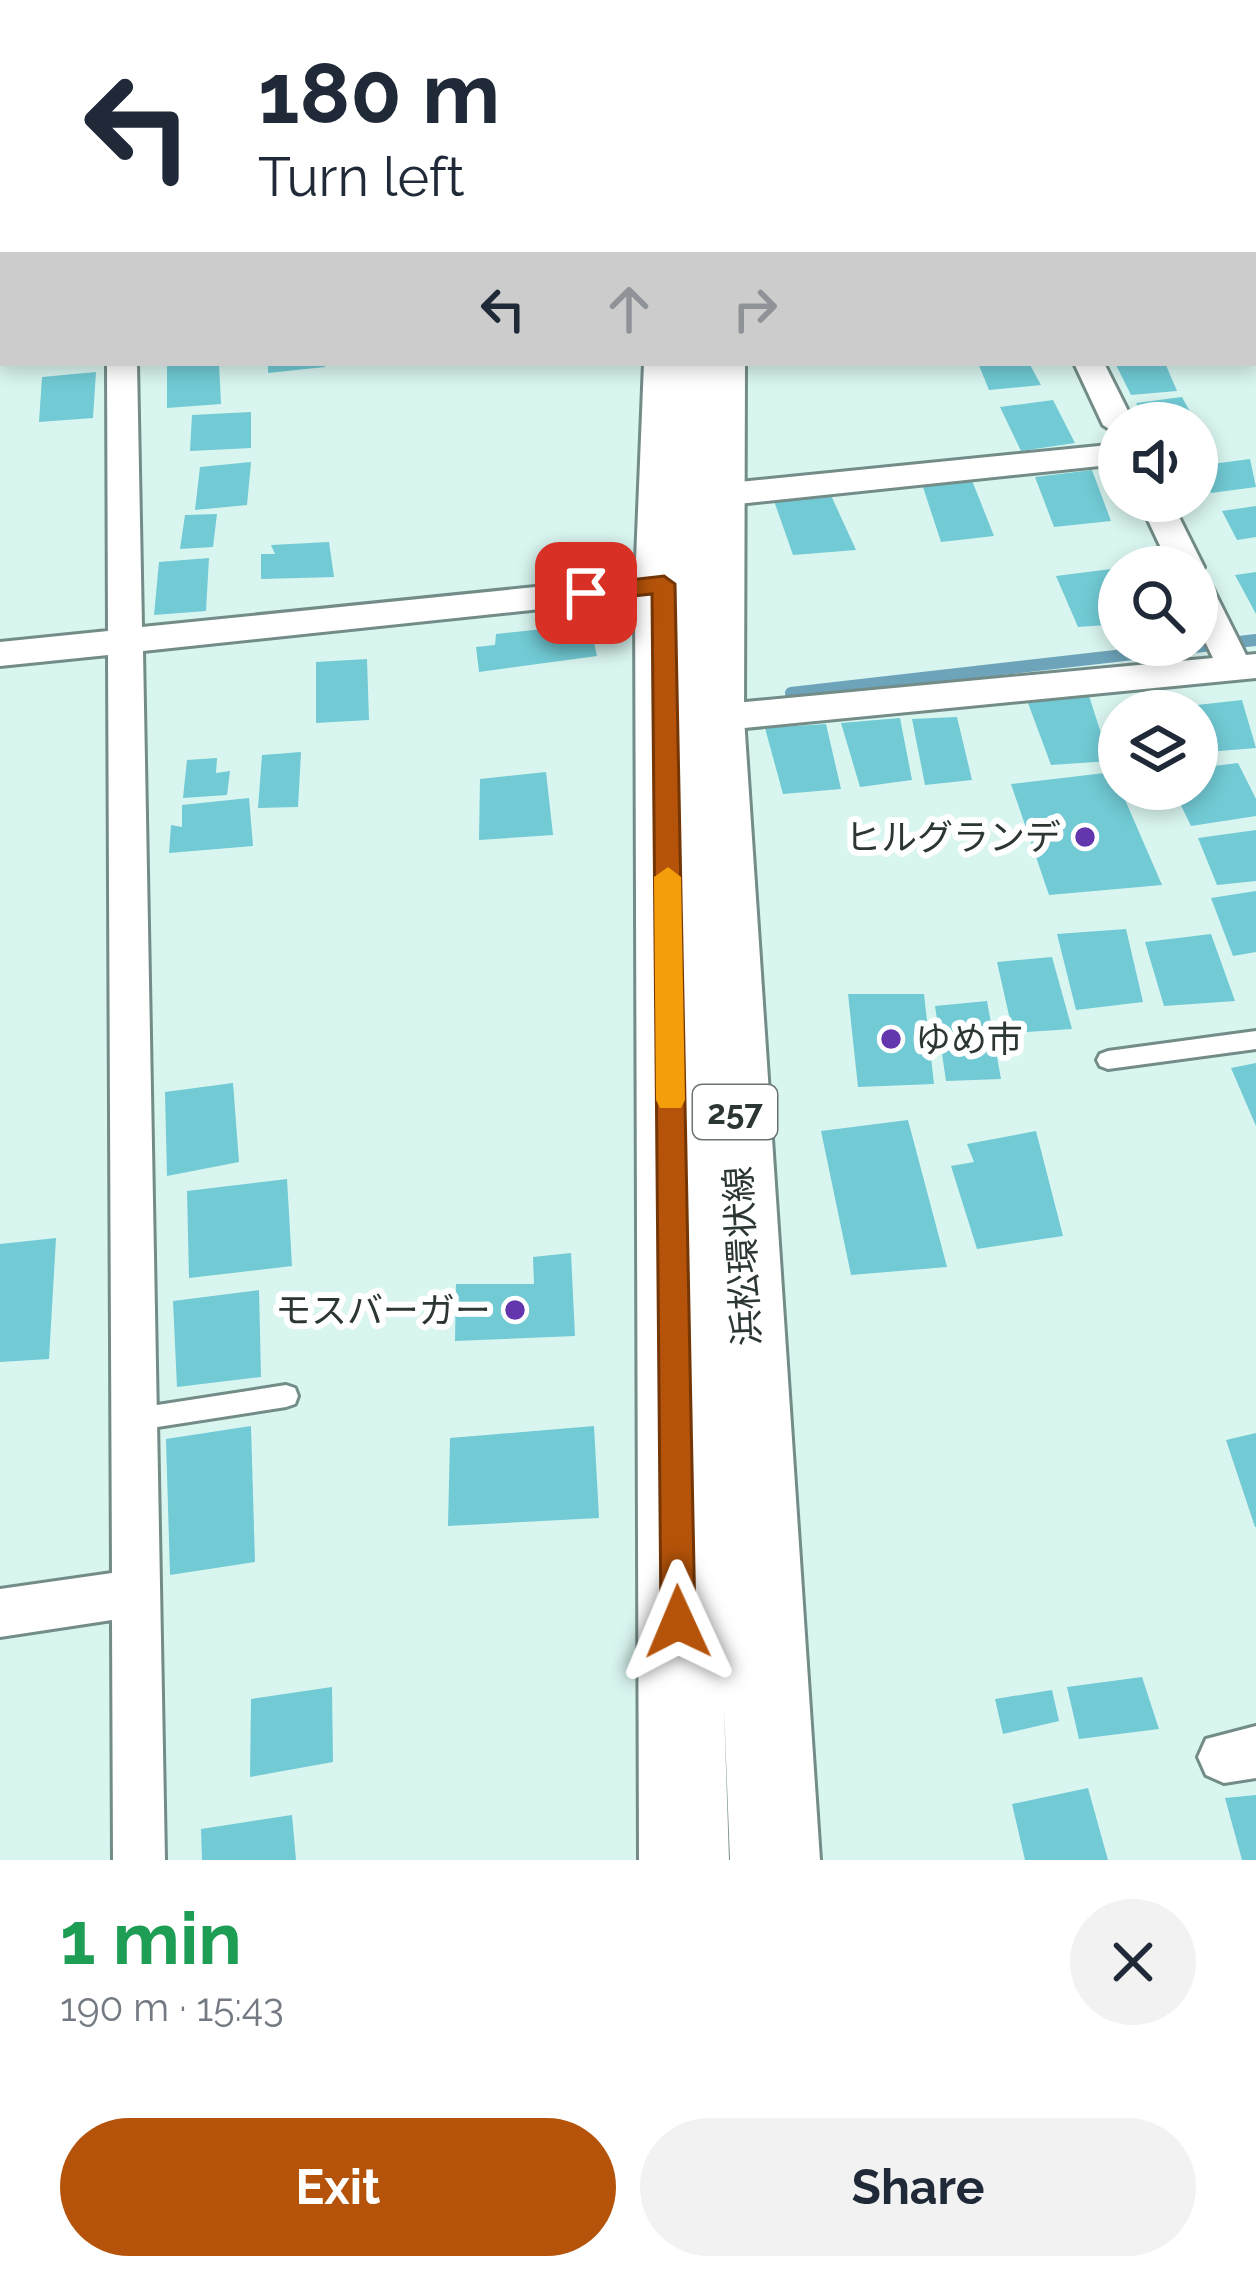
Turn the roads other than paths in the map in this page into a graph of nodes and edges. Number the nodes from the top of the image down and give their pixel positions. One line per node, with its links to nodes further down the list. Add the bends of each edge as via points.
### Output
1 (122, 366): 10 (street)
2 (670, 366): 8 (highway, 浜松環状線 / 257)
3 (719, 366): 7 (highway, 浜松環状線 / 257)
4 (1090, 366): 5 (street)
5 (1108, 402)
6 (1098, 456): 7 (street)
7 (719, 495): 14 (highway, 浜松環状線 / 257)
8 (664, 584): 10 (street); 22 (highway, 浜松環状線 / 257)
9 (1218, 626): 12 (street)
10 (124, 641): 11 (street); 18 (street)
11 (0, 654)
12 (1236, 658): 13 (street); 14 (street)
13 (1256, 701)
14 (714, 718): 23 (highway, 浜松環状線 / 257)
15 (1256, 1040): 16 (lane)
16 (1108, 1060)
17 (286, 1396): 18 (lane)
18 (138, 1419): 19 (street)
19 (138, 1593): 20 (street); 21 (street)
20 (0, 1613)
21 (140, 1860)
22 (684, 1860)
23 (775, 1860)

